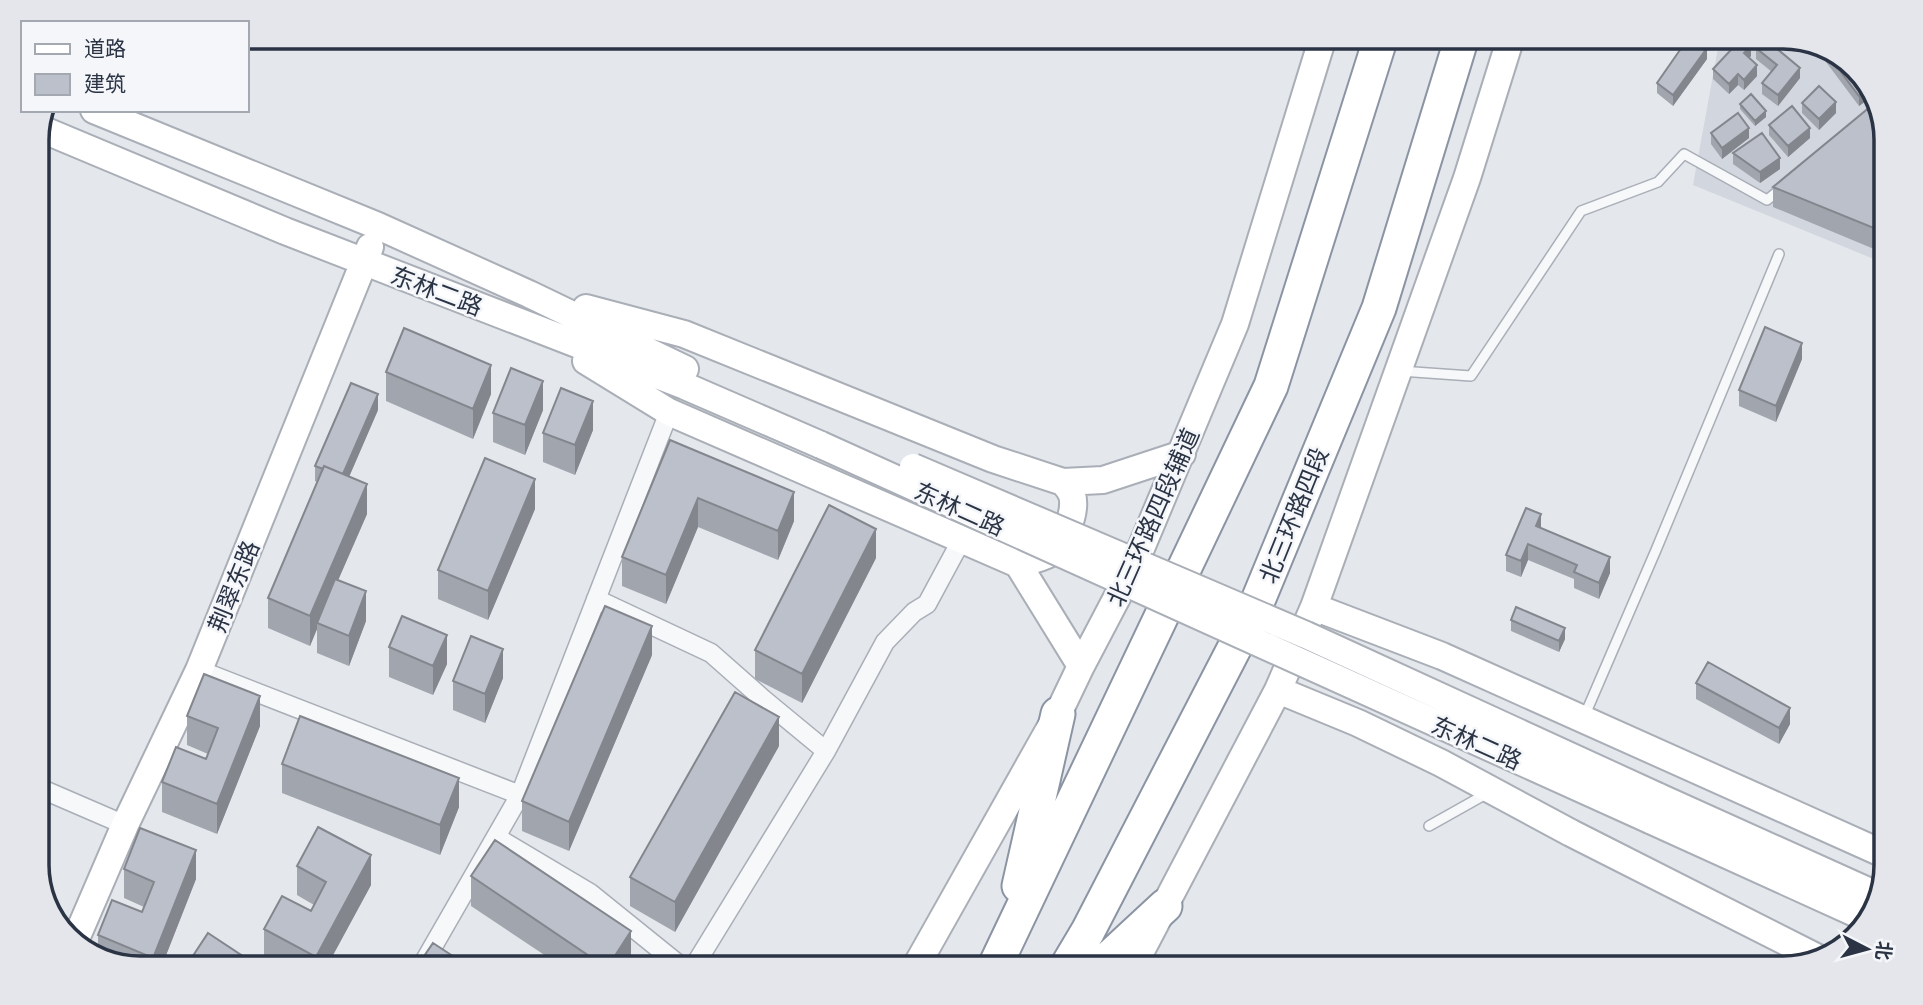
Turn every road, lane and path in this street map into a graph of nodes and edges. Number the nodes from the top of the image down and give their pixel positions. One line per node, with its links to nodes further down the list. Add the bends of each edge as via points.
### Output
1 (1319, 49): 16 (main road, 北三环路四段辅道, via 1235,324)
2 (1377, 49): 45 (highway, via 1271,386)
3 (1458, 49): 46 (highway, 北三环路四段, via 1379,307 1254,611)
4 (1507, 49): 13 (main road)
5 (99, 112): 8 (main road, 东林二路)
6 (49, 132): 10 (main road, 东林二路)
7 (1787, 184): 13 (lane, via 1767,200 1684,154 1658,182 1581,212 1471,376)
8 (378, 226): 10 (main road, 荆翠东路); 11 (main road, 东林二路)
9 (1779, 254): 26 (lane)
10 (364, 261): 12 (main road, 东林二路); 23 (main road, 荆翠东路)
11 (529, 294): 15 (main road, 东林二路); 17 (main road, via 684,334 993,459)
12 (527, 326): 14 (main road); 15 (main road, 东林二路)
13 (1398, 371): 21 (main road)
14 (669, 411): 18 (main road); 20 (street)
15 (824, 438): 31 (main road, 东林二路, bridge)
16 (1182, 454): 17 (main road, via 1103,480); 22 (main road, 北三环路四段辅道, via 1134,565)
17 (1063, 482): 19 (main road, via 1074,504 1063,540 1052,553)
18 (962, 539): 19 (main road); 27 (street, via 926,604 885,642)
19 (1018, 564): 22 (main road)
20 (596, 599): 27 (street, via 712,653); 30 (street)
21 (1314, 607): 24 (main road); 26 (main road, via 1443,656)
22 (1082, 666): 25 (main road, 北三环路四段辅道)
23 (199, 670): 30 (street); 32 (main road, 荆翠东路)
24 (1278, 690): 28 (main road, via 1358,723); 37 (main road)
25 (1059, 714): 44 (main road, 北三环路四段辅道); 45 (highway)
26 (1583, 719): 35 (main road)
27 (826, 751): 43 (street)
28 (1491, 791): 33 (lane); 40 (main road)
29 (49, 792): 32 (street)
30 (520, 796): 34 (street)
31 (1653, 808): 36 (main road, 东林二路); 38 (main road, 东林二路)
32 (125, 825): 39 (main road, 荆翠东路)
33 (1429, 826)
34 (496, 837): 41 (street); 42 (street, via 590,893)
35 (1874, 850)
36 (1869, 892)
37 (1165, 906): 47 (highway); 48 (main road)
38 (1858, 914)
39 (79, 932)
40 (1807, 952)
41 (428, 956)
42 (668, 956)
43 (700, 956)
44 (922, 956)
45 (1000, 956)
46 (1073, 956)
47 (1111, 956)
48 (1138, 956)

